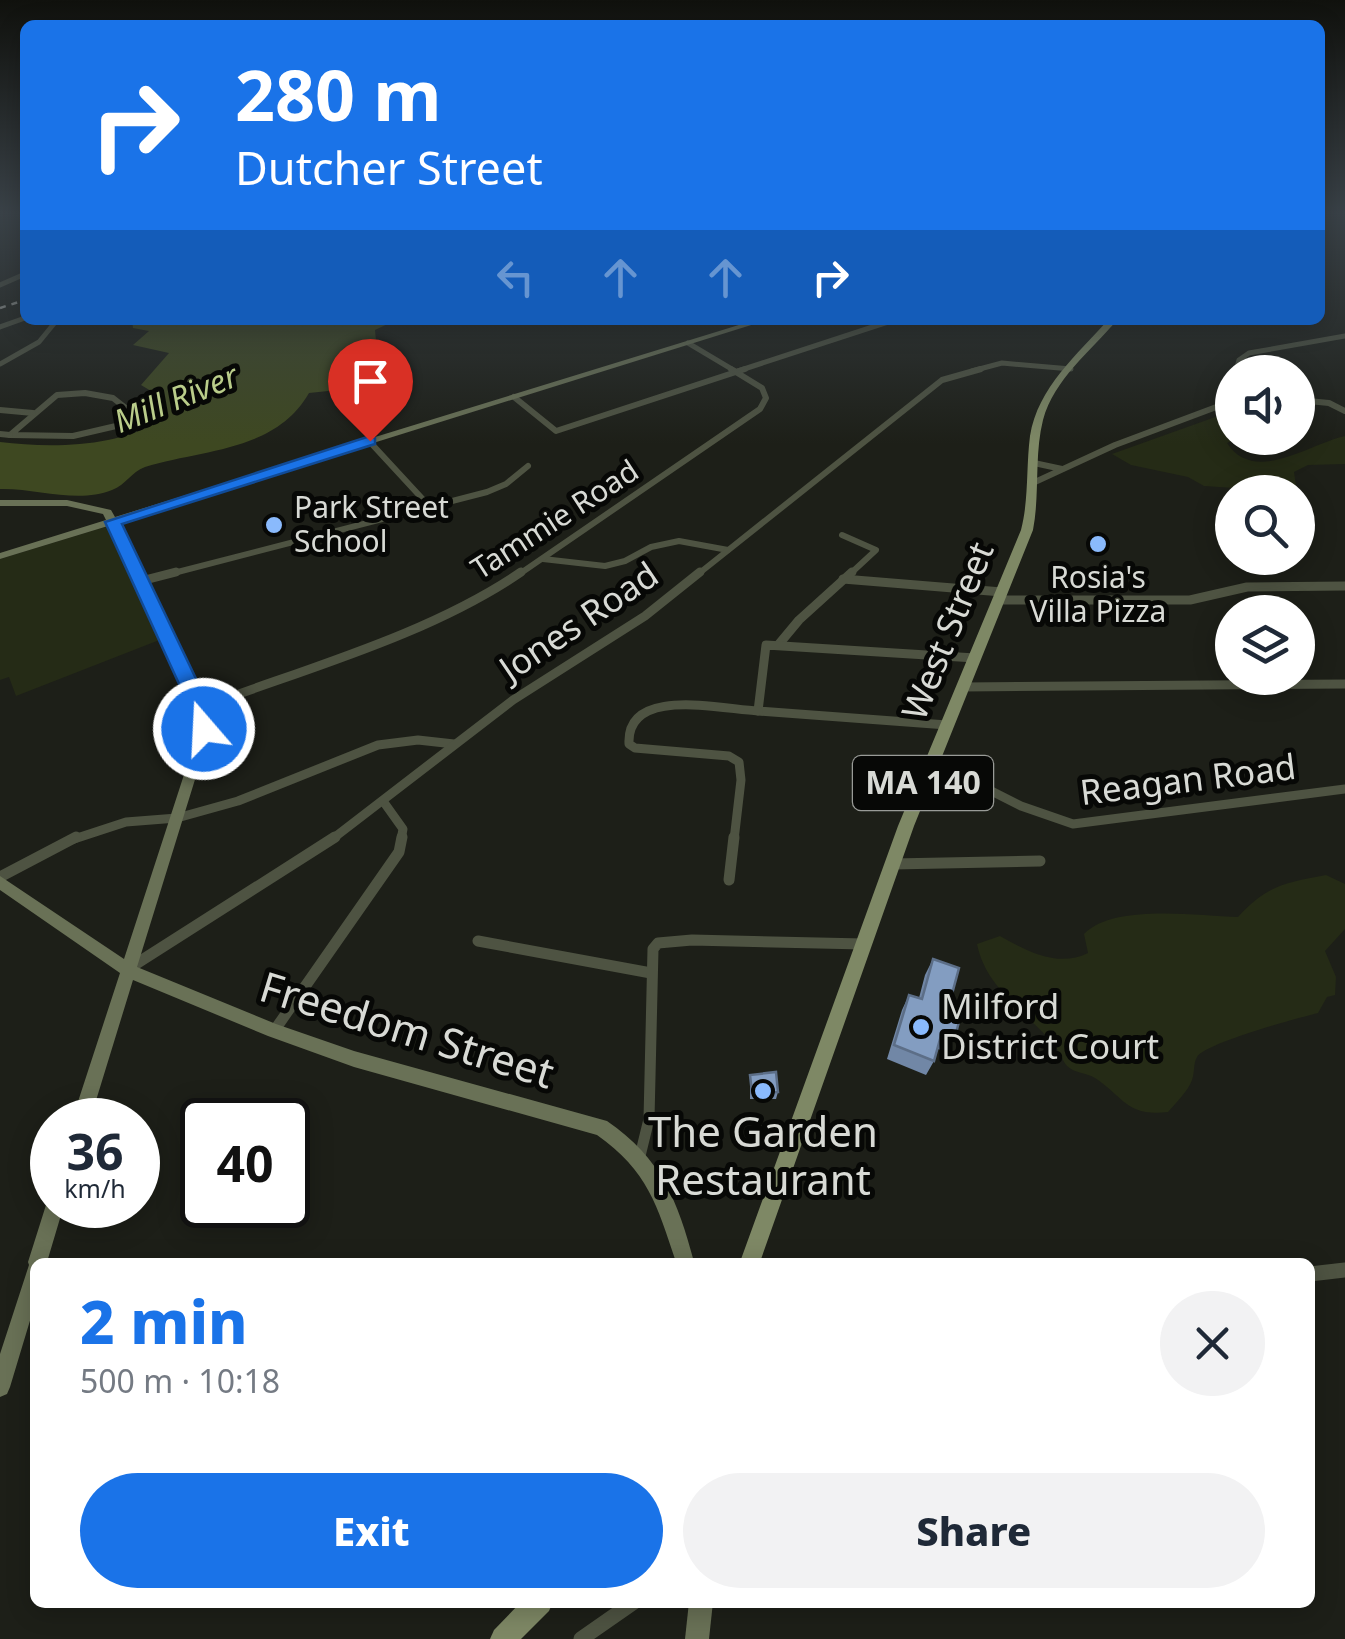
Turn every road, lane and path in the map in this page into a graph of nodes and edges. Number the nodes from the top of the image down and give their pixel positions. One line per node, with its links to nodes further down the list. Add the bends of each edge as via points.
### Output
1 (53, 325): 8 (street, via 39,342)
2 (747, 325): 6 (street)
3 (879, 325): 10 (street)
4 (1108, 325): 9 (main road, West Street / MA 140)
5 (1345, 336): 7 (street)
6 (688, 343): 10 (street); 11 (street)
7 (1246, 355)
8 (0, 364)
9 (1071, 369): 19 (main road, West Street / MA 140, via 1039,417); 27 (street, Jones Road, via 1002,364 942,380)
10 (736, 373): 11 (street, via 556,431); 29 (street, Tammie Road, via 764,390 766,400 756,413)
11 (514, 397): 18 (street)
12 (1315, 401): 15 (street)
13 (1215, 408): 21 (street)
14 (0, 410): 16 (street)
15 (1345, 411)
16 (33, 413): 17 (street); 17 (street, via 67,394 111,397 127,409 116,426 86,434)
17 (4, 434)
18 (370, 441): 24 (street); 25 (street)
19 (1034, 463): 21 (street); 22 (main road, West Street / MA 140)
20 (528, 466): 24 (street, via 497,489)
21 (1063, 469): 22 (street)
22 (1035, 482): 33 (main road, West Street / MA 140, via 1027,530)
23 (0, 502): 25 (street, via 97,507)
24 (430, 507): 31 (street)
25 (113, 522): 28 (street); 31 (street)
26 (842, 535): 30 (street, via 876,550)
27 (728, 550): 29 (street, via 679,541 605,566); 41 (street, Jones Road, via 645,616)
28 (0, 556)
29 (543, 558): 38 (street, Tammie Road, via 428,622)
30 (842, 578): 33 (street); 34 (street)
31 (141, 581): 38 (street)
32 (1345, 586): 33 (street, via 1247,587 1190,600)
33 (1001, 596): 35 (main road, West Street / MA 140)
34 (779, 644): 35 (street); 39 (street, via 766,645 762,656)
35 (975, 658): 37 (main road, West Street / MA 140)
36 (1345, 684): 37 (street)
37 (963, 687): 40 (main road, West Street / MA 140)
38 (200, 708): 45 (street, via 203,734)
39 (758, 712): 40 (street); 49 (street, via 656,706 642,710 629,728 635,748 739,762)
40 (947, 725): 42 (main road, West Street / MA 140)
41 (454, 744): 44 (street, Jones Road); 45 (street, via 378,745)
42 (932, 761): 43 (street, Reagan Road, via 1073,824); 47 (main road, West Street / MA 140)
43 (1345, 789)
44 (384, 801): 52 (street, Jones Road); 54 (street, via 403,829 399,852)
45 (176, 818): 48 (street, via 92,830); 52 (street)
46 (1040, 861): 47 (street)
47 (893, 864): 51 (main road, West Street / MA 140)
48 (0, 880): 52 (street, Freedom Street)
49 (730, 880)
50 (478, 941): 53 (street)
51 (864, 944): 53 (street, via 668,940 652,949); 60 (main road, West Street / MA 140)
52 (128, 970): 54 (street, Freedom Street); 55 (street)
53 (652, 973): 56 (street, via 649,1120)
54 (274, 1031): 56 (street, Freedom Street, via 354,1059 578,1117)
55 (89, 1098)
56 (640, 1156): 59 (street, Freedom Street, via 660,1187)
57 (49, 1228): 58 (street)
58 (39, 1258)
59 (684, 1258)
60 (751, 1258)
61 (1345, 1270): 62 (street)
62 (1315, 1273)
63 (30, 1289): 64 (street)
64 (0, 1387)
65 (534, 1608): 68 (main road)
66 (625, 1608): 69 (street)
67 (701, 1608): 70 (street)
68 (503, 1639)
69 (581, 1639)
70 (697, 1639)

